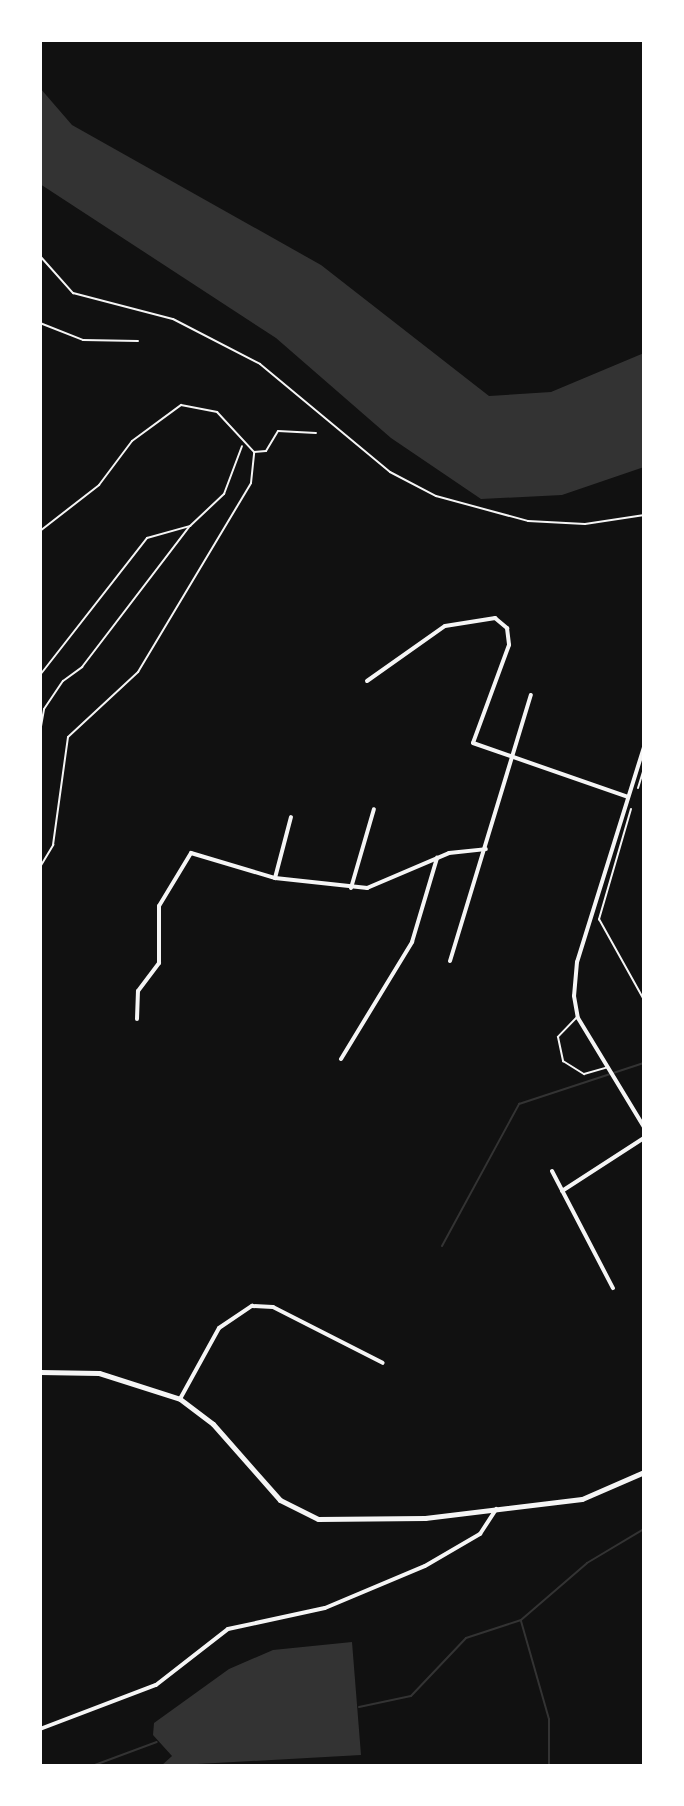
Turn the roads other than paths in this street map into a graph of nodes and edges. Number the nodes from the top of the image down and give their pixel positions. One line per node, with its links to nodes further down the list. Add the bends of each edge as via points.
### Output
1 (367, 681): 4 (street, via 445,626 495,618 507,628 509,645 473,743)
2 (531, 695): 4 (street)
3 (644, 747): 5 (street)
4 (515, 761): 5 (street); 8 (street)
5 (628, 797): 14 (street, via 577,962)
6 (374, 809): 11 (street)
7 (291, 817): 10 (street)
8 (486, 849): 9 (street); 12 (street)
9 (437, 858): 11 (street, via 390,882); 16 (street, via 412,942)
10 (275, 878): 11 (street); 15 (street, via 198,852 188,855 159,906 159,963 138,991)
11 (351, 888)
12 (450, 961)
13 (40, 1002): 18 (street)
14 (578, 1016): 17 (street); 17 (lane, via 558,1037 563,1062 584,1074)
15 (137, 1019)
16 (341, 1059)
17 (609, 1066): 19 (street)
18 (40, 1101)
19 (644, 1127)
20 (644, 1138): 22 (street)
21 (552, 1171): 22 (street)
22 (561, 1192): 23 (street)
23 (613, 1288)
24 (383, 1363): 26 (street, via 273,1307 252,1306 219,1328)
25 (40, 1372): 26 (street, via 99,1373)
26 (180, 1399): 28 (street, via 304,1516 402,1520)
27 (644, 1472): 28 (street, via 594,1497)
28 (496, 1508): 29 (street, via 480,1534 425,1566 325,1608 228,1629 156,1685)
29 (40, 1729)

